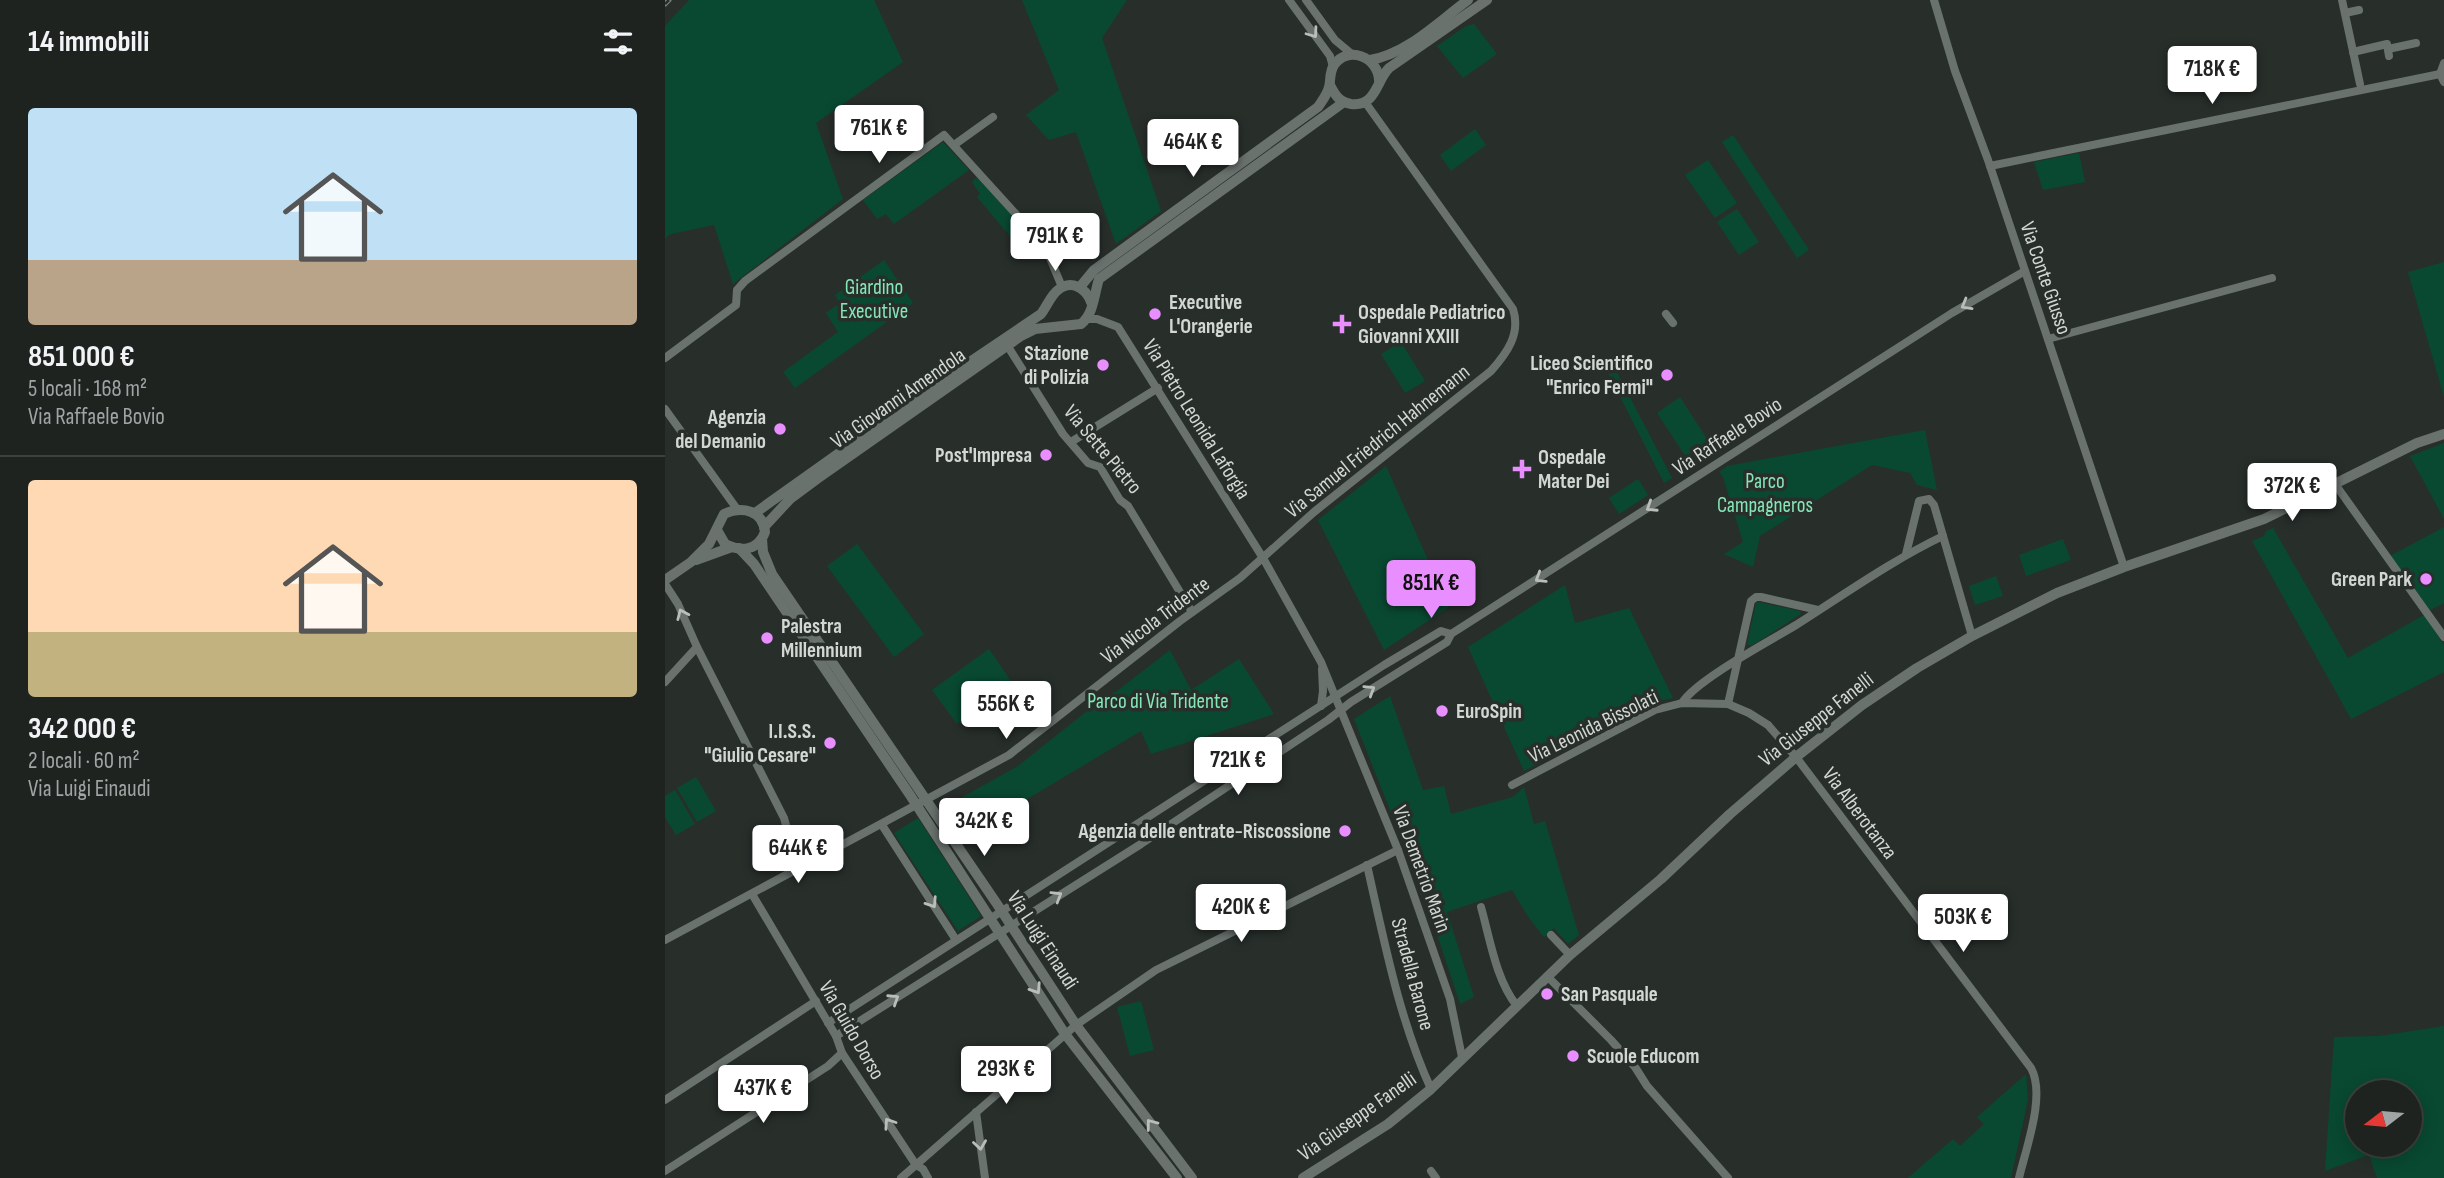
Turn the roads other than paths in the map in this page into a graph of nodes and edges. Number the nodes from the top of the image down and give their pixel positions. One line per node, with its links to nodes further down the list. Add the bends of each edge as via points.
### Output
1 (1289, 0): 14 (street, one-way to 14, via 1331,56)
2 (1307, 0): 11 (street, via 1335,40)
3 (1468, 0): 12 (main road, via 1398,51)
4 (1487, 0): 16 (main road, via 1389,68)
5 (1934, 0): 23 (street, Via Conte Giusso)
6 (2342, 0): 8 (street)
7 (2359, 10): 8 (street)
8 (2345, 13): 10 (street)
9 (2416, 43): 10 (street, via 2388,52 2387,44)
10 (2353, 52): 17 (street)
11 (1353, 55): 12 (main road); 14 (main road)
12 (1370, 61): 16 (main road)
13 (2444, 63): 15 (street)
14 (1333, 67): 18 (main road)
15 (2442, 78): 23 (street)
16 (1379, 80): 20 (main road, via 1374,95)
17 (2360, 84)
18 (1330, 85): 19 (main road); 27 (main road, via 1318,107 1094,270)
19 (1344, 102): 20 (main road); 29 (main road, via 1099,279)
20 (1365, 102): 52 (street, Via Samuel Friedrich Hahnemann, via 1510,304 1515,332 1491,371)
21 (993, 117): 22 (street)
22 (954, 145): 26 (street, via 1045,246); 36 (street, via 944,135 756,273 737,290 736,305)
23 (1990, 166): 24 (street, Via Conte Giusso)
24 (2025, 271): 34 (street, Via Conte Giusso); 58 (street, Via Raffaele Bovio, one-way to 58, via 1952,313)
25 (2273, 278): 34 (street)
26 (1062, 287): 27 (main road); 28 (main road, Via Giovanni Amendola)
27 (1080, 287): 29 (main road)
28 (1051, 302): 33 (main road, via 1056,321); 43 (main road, Via Giovanni Amendola, via 1041,314)
29 (1091, 302): 31 (main road)
30 (1666, 314): 32 (street)
31 (1087, 319): 33 (main road, Via Giovanni Amendola); 37 (street, Via Pietro Leonida Laforgia, via 1118,327)
32 (1672, 323)
33 (1068, 326): 35 (main road, Via Giovanni Amendola, via 1035,329)
34 (2048, 339): 54 (street, Via Conte Giusso)
35 (1007, 345): 40 (street, Via Sette Pietro); 44 (main road, Via Giovanni Amendola, via 790,499)
36 (665, 358)
37 (1157, 388): 40 (street); 52 (street, Via Pietro Leonida Laforgia)
38 (665, 409): 42 (street)
39 (2444, 434): 41 (main road, Via Giuseppe Fanelli)
40 (1071, 442): 57 (street, Via Sette Pietro, via 1088,464 1100,467 1128,506)
41 (2335, 484): 54 (main road, Via Giuseppe Fanelli, via 2264,519); 60 (street)
42 (737, 509): 43 (main road); 45 (main road, via 724,514)
43 (755, 513): 44 (main road)
44 (765, 527): 48 (main road, Via Giovanni Amendola)
45 (717, 530): 50 (main road, via 720,539); 53 (main road)
46 (1911, 533): 47 (street, via 1919,501 1929,499); 49 (street); 51 (street)
47 (1943, 537): 49 (street); 59 (street)
48 (762, 539): 50 (main road, via 753,547); 74 (main road, Via Luigi Einaudi, via 772,573)
49 (1921, 547): 51 (street)
50 (735, 548): 53 (main road); 74 (main road, Via Luigi Einaudi, via 754,564)
51 (1906, 554): 56 (street)
52 (1263, 558): 57 (street, Via Nicola Tridente); 63 (street, Via Pietro Leonida Laforgia)
53 (691, 562): 55 (main road)
54 (2124, 567): 59 (main road, Via Giuseppe Fanelli, via 2057,593)
55 (665, 582): 61 (street, one-way to 55)
56 (1818, 610): 62 (street); 62 (street, via 1756,597 1750,604)
57 (1192, 612): 74 (street, Via Nicola Tridente, via 1015,752)
58 (1451, 634): 65 (street, Via Raffaele Bovio, via 1441,631); 69 (street, Via Raffaele Bovio, one-way to 58, via 1447,642)
59 (1972, 636): 72 (main road, Via Giuseppe Fanelli, via 1862,705)
60 (2444, 637)
61 (697, 647): 64 (street); 81 (street, via 784,818)
62 (1738, 660): 66 (street, via 1688,693); 67 (street)
63 (1321, 662): 65 (street, Via Demetrio Marin); 68 (street)
64 (665, 682)
65 (1337, 697): 68 (street, Via Raffaele Bovio); 69 (street, Via Demetrio Marin)
66 (1682, 704): 67 (street, Via Leonida Bissolati); 73 (street, Via Leonida Bissolati, via 1645,715)
67 (1728, 704): 72 (street, Via Leonida Bissolati, via 1768,726)
68 (1321, 706): 70 (street, Via Raffaele Bovio)
69 (1342, 710): 71 (street, Via Raffaele Bovio); 78 (street, Via Demetrio Marin)
70 (1295, 723): 71 (street); 75 (street, Via Raffaele Bovio)
71 (1304, 736): 77 (street, Via Raffaele Bovio)
72 (1796, 757): 92 (main road, Via Giuseppe Fanelli); 115 (street, Via Alberotanza, via 2034,1073 2036,1102)
73 (1512, 785)
74 (921, 802): 76 (street, Via Nicola Tridente); 85 (main road, Via Luigi Einaudi); 86 (main road, Via Luigi Einaudi)
75 (1159, 810): 77 (street); 79 (street, Via Raffaele Bovio)
76 (881, 825): 81 (street, Via Nicola Tridente); 91 (street, one-way to 91)
77 (1169, 825): 82 (street, Via Raffaele Bovio)
78 (1398, 850): 80 (street); 101 (street, Via Demetrio Marin, via 1450,999)
79 (1075, 864): 82 (street); 85 (street, Via Raffaele Bovio)
80 (1367, 865): 97 (street, via 1156,970); 102 (street, Stradella Barone, via 1391,972)
81 (798, 869): 83 (street, Via Nicola Tridente)
82 (1085, 879): 87 (street, Via Raffaele Bovio, one-way to 82)
83 (751, 894): 90 (street, Via Nicola Tridente); 94 (street, Via Guido Dorso)
84 (1481, 907): 95 (street, via 1508,996)
85 (1001, 911): 86 (street, Via Raffaele Bovio); 87 (main road, Via Luigi Einaudi)
86 (990, 918): 88 (main road, Via Luigi Einaudi); 91 (street, Via Raffaele Bovio)
87 (1010, 925): 88 (street, Via Raffaele Bovio); 97 (main road, Via Luigi Einaudi)
88 (999, 932): 98 (main road, Via Luigi Einaudi, one-way to 98); 99 (street, Via Raffaele Bovio, one-way to 88)
89 (1551, 935): 92 (street)
90 (665, 940)
91 (956, 940): 96 (street, Via Raffaele Bovio)
92 (1570, 955): 93 (main road, Via Giuseppe Fanelli)
93 (1547, 976): 95 (main road, Via Giuseppe Fanelli); 107 (street, via 1635,1066 1647,1086)
94 (816, 1002): 96 (street, Via Guido Dorso); 103 (street)
95 (1517, 1006): 101 (main road, Via Giuseppe Fanelli)
96 (828, 1023): 99 (street, Via Guido Dorso)
97 (1076, 1025): 98 (street); 112 (main road, Via Luigi Einaudi, one-way to 97)
98 (1065, 1034): 104 (street); 111 (main road, Via Luigi Einaudi)
99 (836, 1036): 100 (street, Via Guido Dorso)
100 (842, 1053): 105 (street, Via Guido Dorso, one-way to 100); 106 (street)
101 (1462, 1057): 102 (main road, Via Giuseppe Fanelli)
102 (1431, 1089): 113 (main road, Via Giuseppe Fanelli, via 1388,1124)
103 (665, 1100)
104 (976, 1112): 105 (street); 110 (street, one-way to 110)
105 (916, 1165): 108 (street); 109 (street, Via Guido Dorso)
106 (665, 1171)
107 (1726, 1175): 114 (street)
108 (901, 1178)
109 (928, 1178)
110 (985, 1178)
111 (1177, 1178)
112 (1192, 1178)
113 (1303, 1178)
114 (1714, 1178)
115 (2019, 1178)

